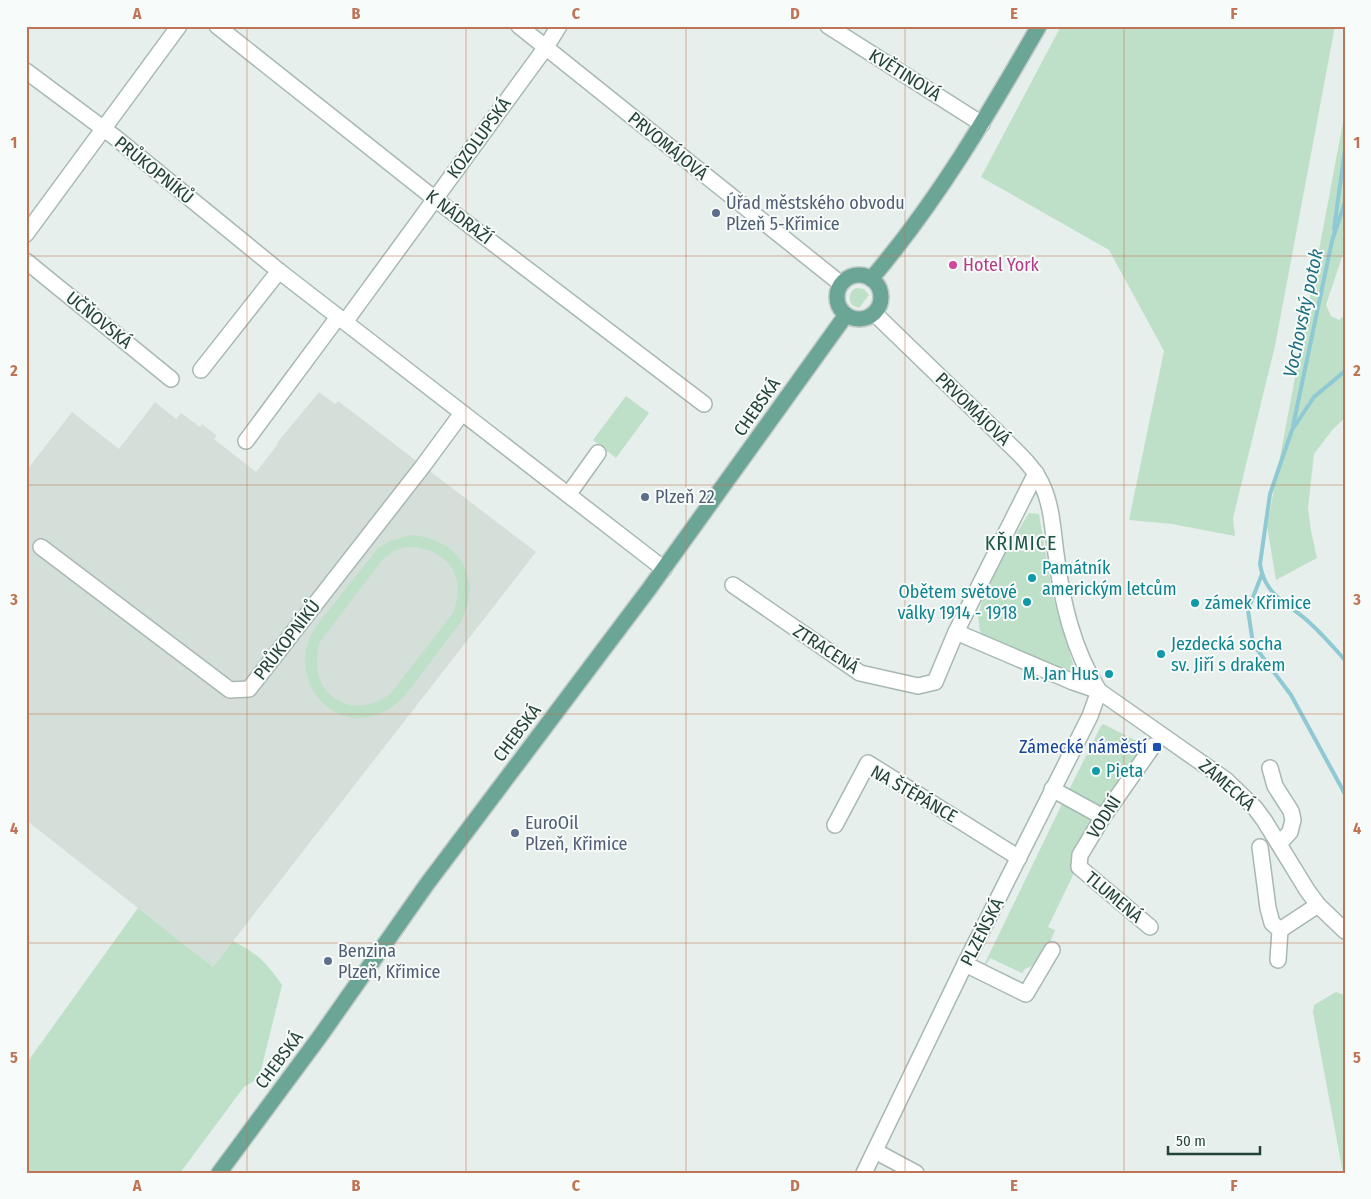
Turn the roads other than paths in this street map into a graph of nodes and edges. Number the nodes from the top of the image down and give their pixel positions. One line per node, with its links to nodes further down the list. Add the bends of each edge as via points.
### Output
1 (179, 26): 10 (street)
2 (217, 26): 11 (street, K NÁDRAŽÍ)
3 (519, 26): 7 (street, PRVOMÁJOVÁ)
4 (559, 26): 7 (street, KOZOLUPSKÁ)
5 (828, 26): 9 (street, KVĚTINOVÁ)
6 (1039, 26): 9 (main road)
7 (546, 47): 11 (street, KOZOLUPSKÁ); 16 (street, PRVOMÁJOVÁ)
8 (26, 71): 10 (street, PRŮKOPNÍKŮ)
9 (982, 124): 15 (main road, via 930,202)
10 (103, 129): 12 (street); 14 (street, PRŮKOPNÍKŮ)
11 (435, 199): 19 (street, KOZOLUPSKÁ); 22 (street, K NÁDRAŽÍ)
12 (26, 234)
13 (26, 261): 21 (street, UČŇOVSKÁ)
14 (279, 271): 19 (street, PRŮKOPNÍKŮ); 20 (street)
15 (871, 279): 16 (main road, via 859,275); 17 (main road, via 880,296)
16 (841, 284): 18 (main road, via 838,304)
17 (874, 313): 18 (main road, via 860,319); 26 (street, PRVOMÁJOVÁ)
18 (846, 315): 29 (main road, CHEBSKÁ)
19 (341, 319): 23 (street, PRŮKOPNÍKŮ); 24 (street, KOZOLUPSKÁ)
20 (201, 370)
21 (171, 379)
22 (704, 404)
23 (462, 413): 27 (street, PRŮKOPNÍKŮ); 28 (street, PRŮKOPNÍKŮ, via 249,689 230,690)
24 (246, 442)
25 (598, 453): 27 (street)
26 (1032, 468): 31 (street); 32 (street, via 1048,502 1058,573 1072,633)
27 (568, 495): 29 (street, PRŮKOPNÍKŮ)
28 (41, 547)
29 (664, 569): 50 (main road, CHEBSKÁ, via 432,877)
30 (733, 586): 31 (street, ZTRACENÁ, via 860,673 918,686 935,682)
31 (956, 632): 32 (street)
32 (1099, 691): 35 (street, PLZEŇSKÁ, via 1090,716); 38 (street, ZÁMECKÁ, via 1232,786 1255,808)
33 (1154, 746): 36 (street, VODNÍ)
34 (1270, 768): 38 (street, via 1275,786 1293,820 1290,832)
35 (1052, 790): 36 (street); 40 (street, PLZEŇSKÁ)
36 (1103, 817): 41 (street, VODNÍ, via 1080,855)
37 (835, 825): 40 (street, NA ŠTĚPÁNCE, via 868,763)
38 (1279, 844): 42 (street, ZÁMECKÁ)
39 (1260, 847): 45 (street, via 1268,908 1272,923)
40 (1019, 858): 48 (street, PLZEŇSKÁ)
41 (1079, 867): 43 (street, TLUMENÁ)
42 (1318, 905): 44 (street, ZÁMECKÁ); 45 (street)
43 (1150, 927)
44 (1341, 928)
45 (1280, 930): 47 (street)
46 (1052, 950): 48 (street, via 1026,994)
47 (1278, 960)
48 (965, 964): 49 (street, PLZEŇSKÁ)
49 (875, 1152): 51 (street, PLZEŇSKÁ); 52 (street)
50 (219, 1173)
51 (864, 1173)
52 (916, 1173)

